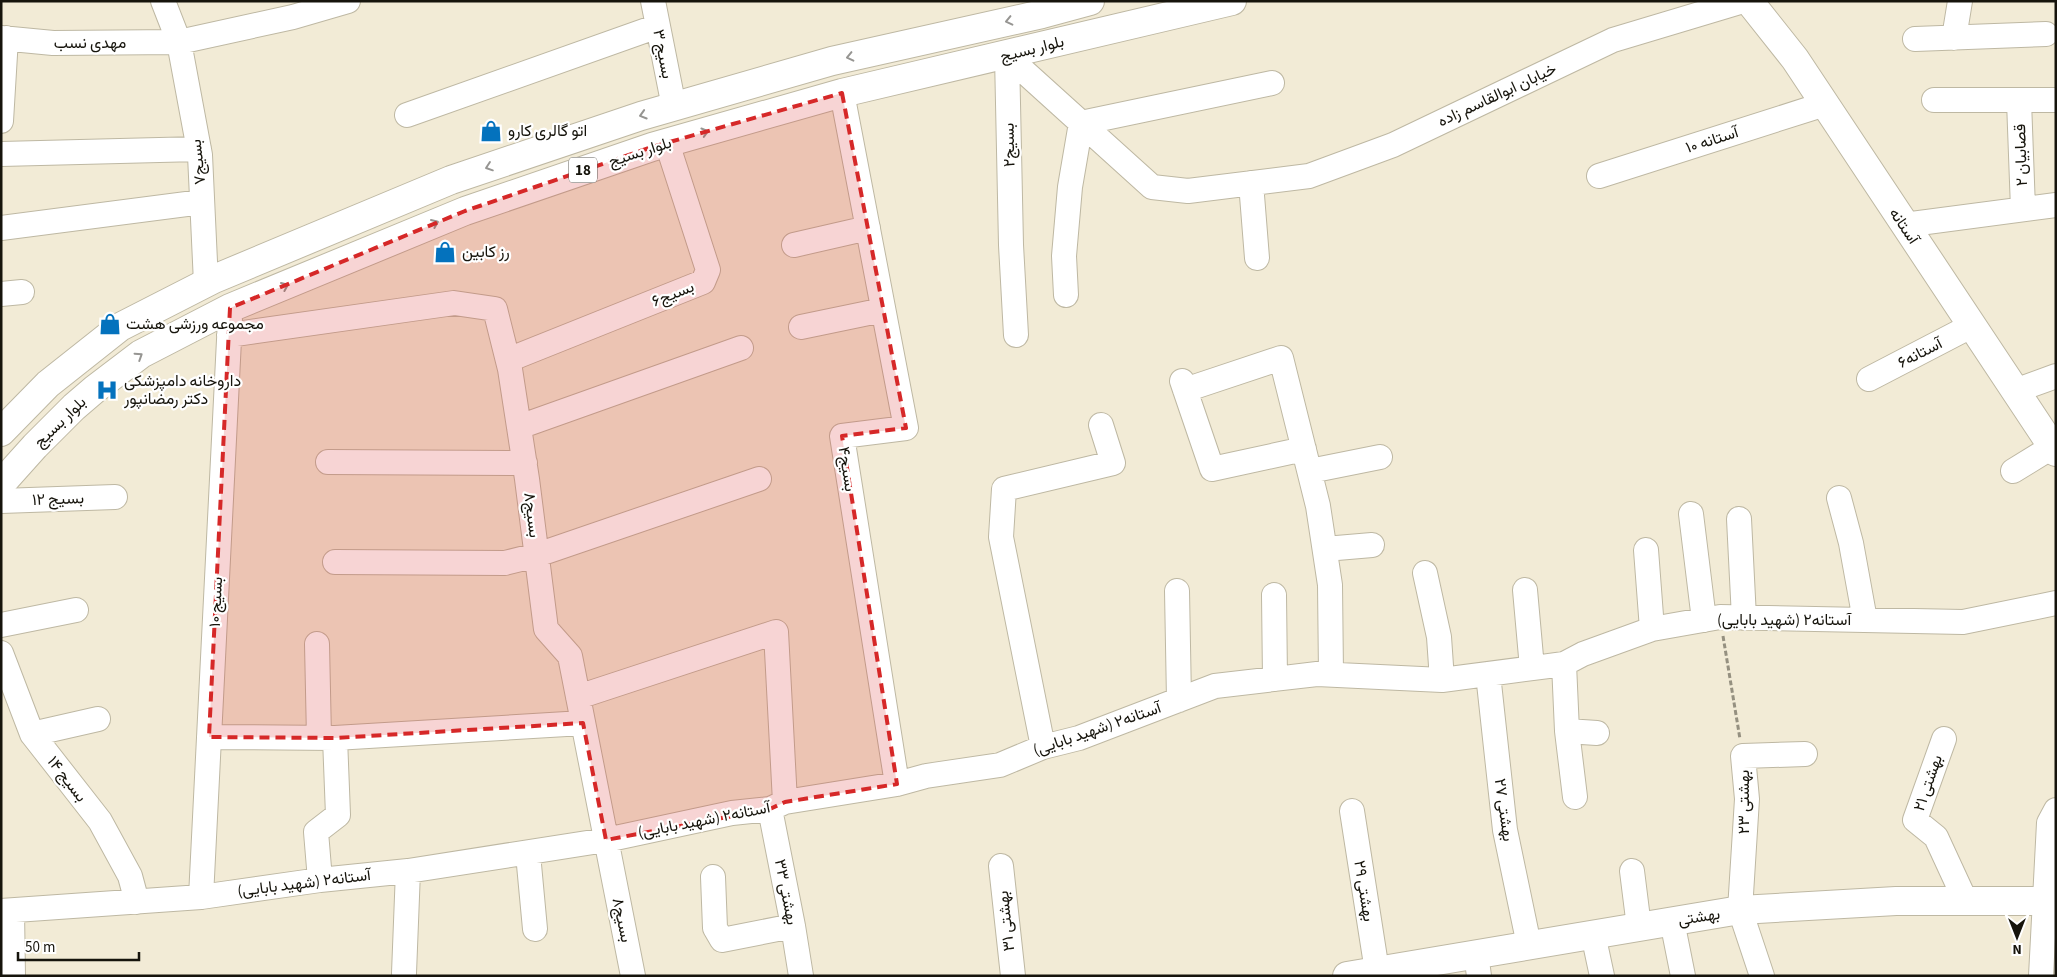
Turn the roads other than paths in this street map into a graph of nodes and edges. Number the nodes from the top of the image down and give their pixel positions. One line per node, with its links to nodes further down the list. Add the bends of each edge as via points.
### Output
1 (163, 1): 16 (street, بسیج۷)
2 (348, 1): 9 (street, مهدی نسب)
3 (653, 1): 11 (street, بسیج ۳)
4 (1090, 1): 10 (main road, بلوار بسیج / 18)
5 (1232, 1): 17 (main road, بلوار بسیج / 18)
6 (1742, 1): 32 (street, خیابان ابوالقاسم زاده, via 1613,40 1393,145 1309,176)
7 (1749, 1): 23 (main road, آستانه)
8 (1960, 1): 14 (street)
9 (310, 7): 16 (street, مهدی نسب)
10 (1041, 8): 24 (main road, بلوار بسیج / 18, one-way to 24, via 832,61)
11 (658, 26): 24 (street, بسیج ۳); 25 (street)
12 (2046, 34): 14 (street)
13 (4, 38): 16 (street, مهدی نسب, via 53,43); 26 (street)
14 (1954, 38): 15 (street)
15 (1915, 39)
16 (178, 42): 29 (street, بسیج۷)
17 (1007, 56): 19 (main road, بلوار بسیج / 18); 27 (street); 47 (street, بسیج۲)
18 (1272, 83): 27 (street)
19 (842, 93): 28 (main road, بلوار بسیج / 18, one-way to 19); 38 (street, بسیج۴)
20 (1934, 100): 22 (street)
21 (2056, 100): 22 (street)
22 (2019, 101): 35 (street, قصابیان ۲)
23 (1825, 104): 31 (street, آستانه ۱۰); 36 (main road, آستانه)
24 (674, 106): 41 (main road, بلوار بسیج / 18, one-way to 41, via 451,180)
25 (407, 115)
26 (1, 121)
27 (1081, 123): 32 (street, خیابان ابوالقاسم زاده, via 1152,187 1188,191); 42 (street, via 1070,187 1064,256)
28 (667, 143): 44 (main road, بلوار بسیج / 18, one-way to 28, via 465,211); 49 (street, بسیج۶, via 708,270 703,282)
29 (198, 149): 30 (street); 33 (street, بسیج۷)
30 (1, 154)
31 (1599, 176)
32 (1251, 183): 40 (street)
33 (202, 202): 37 (street); 41 (street, بسیج۷)
34 (2056, 205): 35 (street)
35 (2023, 209): 36 (street)
36 (1904, 225): 45 (main road, آستانه)
37 (1, 228)
38 (868, 228): 39 (street); 43 (street, بسیج۴)
39 (794, 245)
40 (1257, 258)
41 (206, 283): 55 (main road, بلوار بسیج / 18, via 120,327 48,384)
42 (1066, 295)
43 (883, 310): 46 (street); 105 (street, بسیج۴, via 906,428 842,436)
44 (230, 321): 49 (street, بسیج۸, via 454,303 494,309); 63 (main road, بلوار بسیج / 18, one-way to 44, via 95,388 141,354); 100 (street, بسیج ۱۰)
45 (1972, 326): 51 (street, آستانه۶); 52 (main road, آستانه)
46 (800, 327)
47 (1016, 335)
48 (741, 348): 54 (street)
49 (508, 360): 54 (street, بسیج۸)
50 (2056, 376): 52 (street)
51 (1869, 379)
52 (2015, 391): 56 (main road, آستانه)
53 (1100, 426): 103 (street, via 1113,463 1004,489 1000,537)
54 (519, 427): 60 (street, بسیج۸)
55 (1, 432)
56 (2054, 450): 61 (street)
57 (1380, 457): 58 (street)
58 (1307, 460): 58 (street, via 1280,358 1183,386 1212,469); 70 (street)
59 (328, 462): 60 (street)
60 (525, 463): 72 (street, بسیج۸)
61 (2013, 471)
62 (759, 479): 72 (street)
63 (1, 484)
64 (115, 497): 66 (street, بسیج ۱۲)
65 (1839, 498): 82 (street)
66 (1, 501)
67 (1691, 514): 81 (street)
68 (1739, 519): 80 (street)
69 (1372, 545): 70 (street)
70 (1325, 548): 89 (street, via 1330,585)
71 (1646, 550): 84 (street)
72 (537, 555): 73 (street, via 505,563); 93 (street, بسیج۸, via 546,629 570,656)
73 (335, 562)
74 (1425, 573): 92 (street, via 1439,637)
75 (1525, 590): 88 (street)
76 (1177, 591): 94 (street)
77 (1274, 595): 91 (street)
78 (2056, 603): 82 (street, آستانه۲ (شهید بابایی), via 1963,622)
79 (76, 610): 83 (street)
80 (1744, 618): 81 (street, آستانه۲ (شهید بابایی)); 82 (street, آستانه۲ (شهید بابایی))
81 (1712, 619): 84 (street, آستانه۲ (شهید بابایی))
82 (1865, 620)
83 (1, 625)
84 (1652, 629): 87 (street, آستانه۲ (شهید بابایی))
85 (317, 644): 101 (street)
86 (1, 653): 99 (street, بسیج ۱۴)
87 (1564, 664): 88 (street, آستانه۲ (شهید بابایی)); 97 (street)
88 (1532, 668): 90 (street, آستانه۲ (شهید بابایی))
89 (1331, 674): 91 (street, آستانه۲ (شهید بابایی)); 92 (street, آستانه۲ (شهید بابایی))
90 (1488, 674): 92 (street, آستانه۲ (شهید بابایی)); 128 (street, بهشتی ۲۷, via 1505,830)
91 (1275, 679): 94 (street, آستانه۲ (شهید بابایی), via 1215,686)
92 (1442, 680)
93 (578, 698): 96 (street, بسیج۸); 107 (street, بهشتی ۳۳, via 776,632)
94 (1179, 700): 103 (street, آستانه۲ (شهید بابایی), via 1079,738)
95 (98, 719): 99 (street)
96 (583, 722): 101 (street); 110 (street, بسیج۸)
97 (1567, 731): 98 (street); 106 (street)
98 (1596, 733)
99 (32, 734): 119 (street, بسیج ۱۴, via 100,821 130,876)
100 (209, 736): 101 (street); 117 (street, بسیج ۱۰)
101 (327, 738): 116 (street, via 338,815 316,832)
102 (1944, 739): 120 (street, بهشتی ۲۱, via 1915,820 1936,837)
103 (1043, 747): 105 (street, آستانه۲ (شهید بابایی), via 1000,765 926,776)
104 (1805, 754): 121 (street, بهشتی ۲۳, via 1743,756 1747,799)
105 (897, 784): 107 (street, آستانه۲ (شهید بابایی))
106 (1575, 797)
107 (777, 806): 110 (street, آستانه۲ (شهید بابایی)); 124 (street, بهشتی ۳۳)
108 (2056, 810): 118 (street, via 2049,823)
109 (1352, 811): 130 (street, بهشتی ۲۹)
110 (606, 840): 111 (street, آستانه۲ (شهید بابایی)); 133 (street, بسیج۸)
111 (528, 854): 113 (street, آستانه۲ (شهید بابایی)); 126 (street)
112 (1001, 866): 135 (street, بهشتی ۳۱)
113 (408, 871): 116 (street, آستانه۲ (شهید بابایی)); 131 (street)
114 (1632, 871): 125 (street)
115 (713, 877): 124 (street, via 715,928 722,940)
116 (320, 880): 117 (street, آستانه۲ (شهید بابایی))
117 (201, 896): 119 (street, آستانه۲ (شهید بابایی))
118 (2051, 901): 120 (main road, بهشتی); 140 (street)
119 (137, 902): 122 (street, آستانه۲ (شهید بابایی))
120 (1966, 902): 121 (main road, بهشتی, via 1896,901)
121 (1740, 910): 123 (main road, بهشتی); 139 (street)
122 (6, 911): 132 (street)
123 (1672, 921): 125 (main road, بهشتی); 138 (street)
124 (793, 926): 134 (street, بهشتی ۳۳)
125 (1639, 927): 127 (main road, بهشتی)
126 (535, 929)
127 (1593, 934): 128 (main road, بهشتی); 137 (street)
128 (1530, 945): 129 (main road, بهشتی)
129 (1477, 965): 130 (main road, بهشتی)
130 (1377, 971): 136 (main road, بهشتی)
131 (404, 973)
132 (13, 976)
133 (633, 976)
134 (801, 976)
135 (1013, 976)
136 (1347, 976)
137 (1602, 976)
138 (1683, 976)
139 (1762, 976)
140 (2041, 976)

